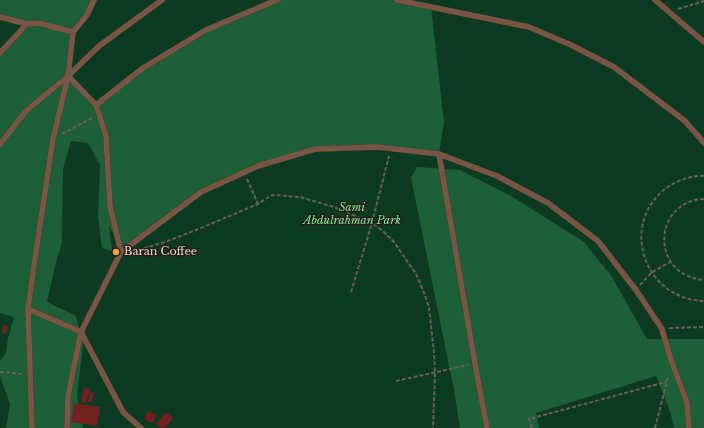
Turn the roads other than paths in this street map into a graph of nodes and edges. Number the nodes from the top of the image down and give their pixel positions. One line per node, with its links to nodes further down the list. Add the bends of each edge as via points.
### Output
1 (94, 0): 8 (lane, via 87,15)
2 (162, 0): 11 (lane, via 99,46)
3 (278, 0): 12 (lane, via 206,30 143,68)
4 (397, 0): 13 (lane, via 529,27 571,45 614,66 685,121)
5 (655, 0): 9 (lane)
6 (0, 17): 7 (lane)
7 (27, 24): 8 (lane, via 38,23); 10 (lane)
8 (73, 32): 11 (lane)
9 (704, 42)
10 (0, 53)
11 (68, 76): 12 (lane); 14 (lane, via 26,111); 17 (lane, via 53,139)
12 (96, 105): 16 (lane, via 106,136 110,206)
13 (704, 143)
14 (0, 144)
15 (439, 154): 16 (lane, via 378,147 315,149 258,166 201,192); 22 (lane); 23 (lane, via 497,176 548,203 598,241 662,329 687,403)
16 (121, 252): 18 (lane)
17 (28, 309): 18 (lane); 19 (lane)
18 (81, 332): 20 (lane, via 68,396); 21 (lane, via 123,412)
19 (32, 428)
20 (67, 428)
21 (141, 428)
22 (487, 428)
23 (689, 428)

